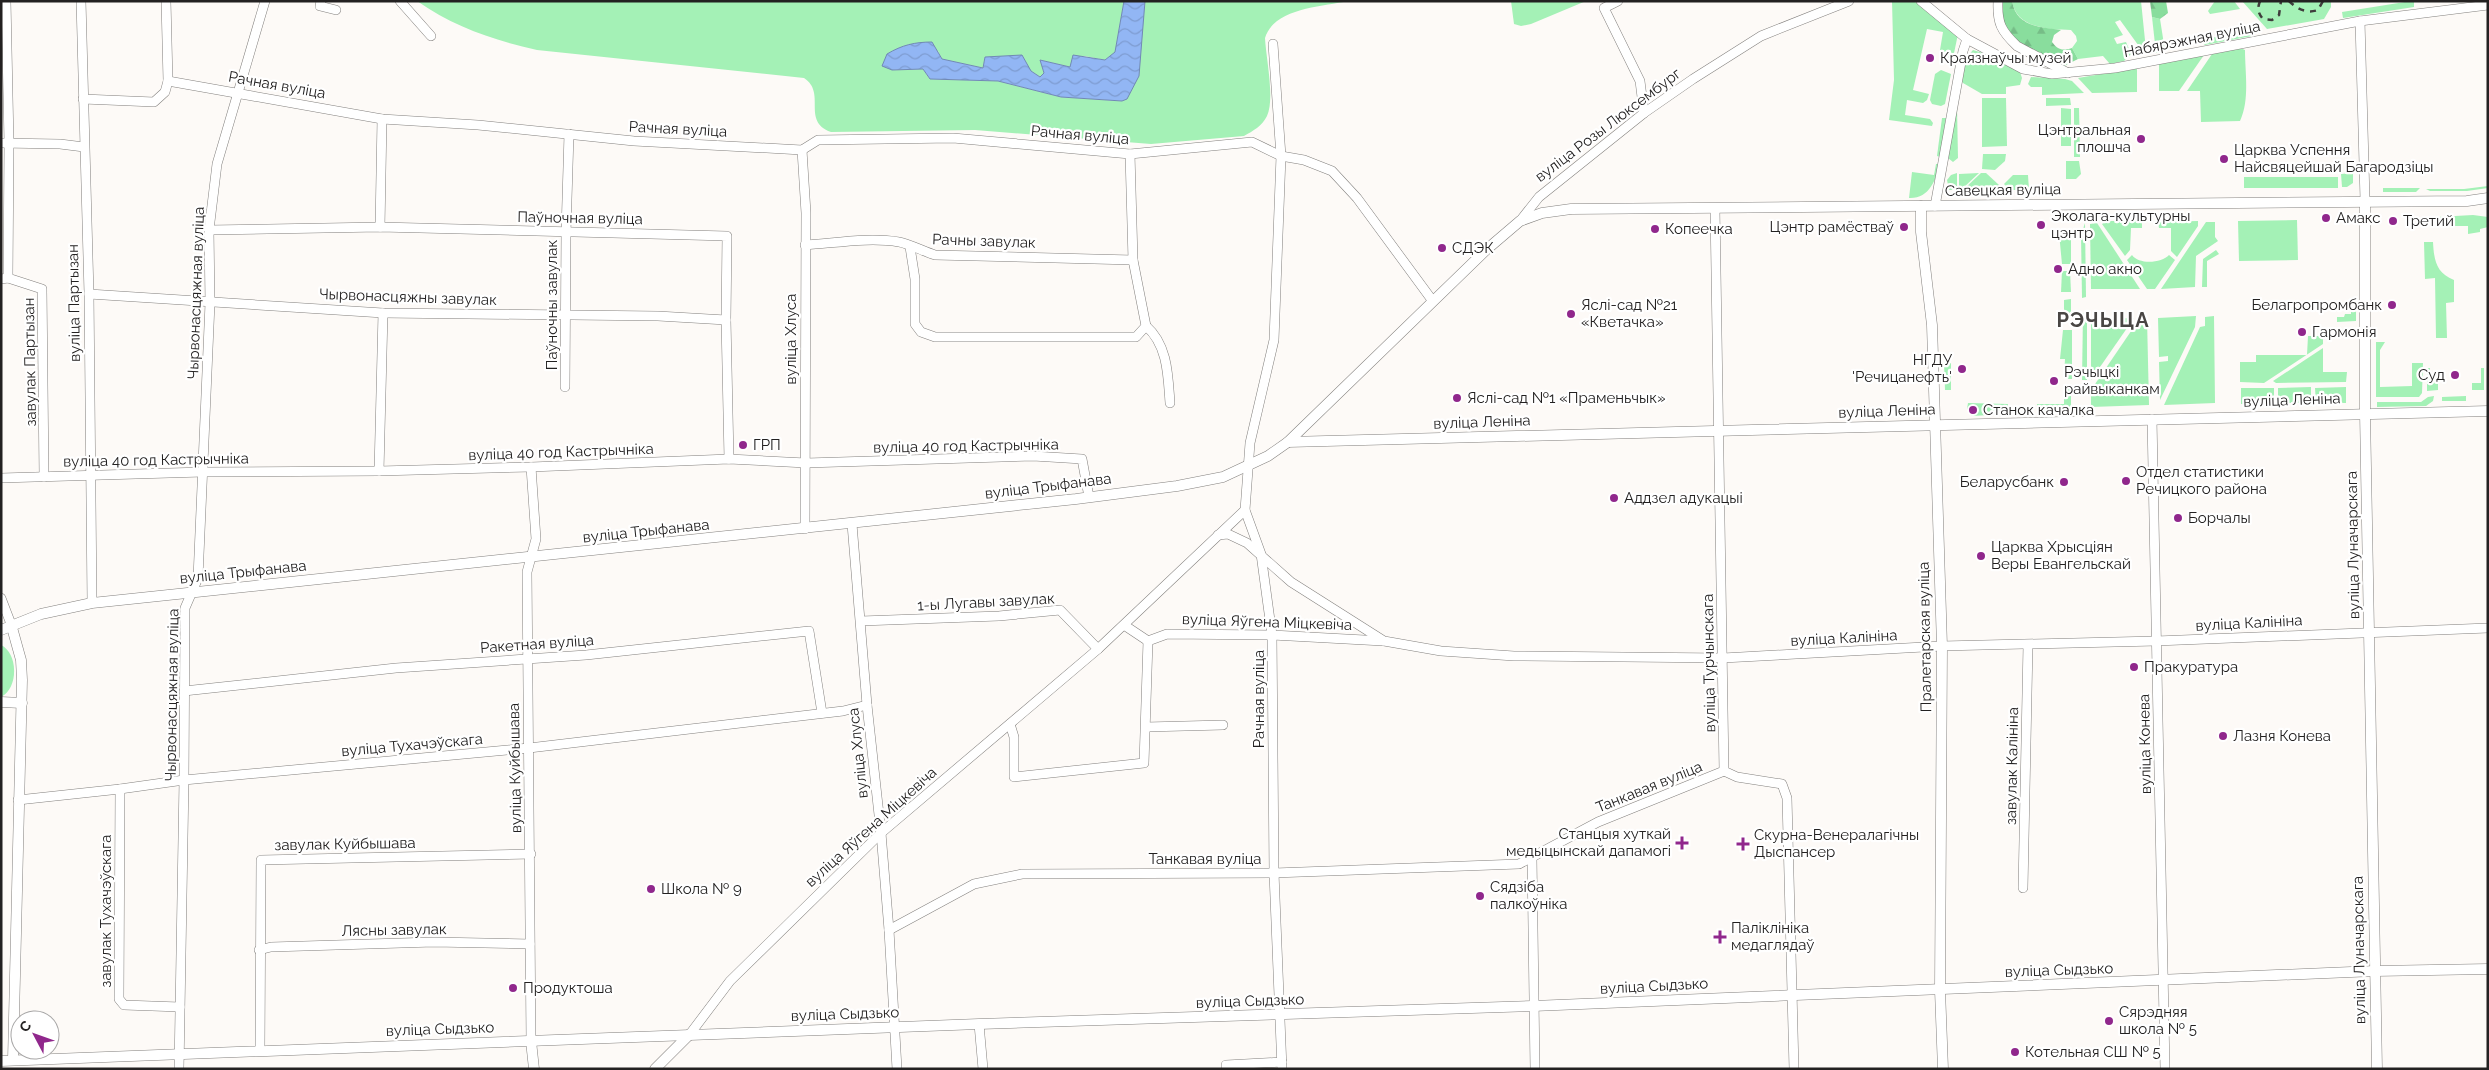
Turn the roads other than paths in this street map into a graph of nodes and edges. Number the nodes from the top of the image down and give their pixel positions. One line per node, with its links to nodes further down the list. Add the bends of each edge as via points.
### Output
1 (6, 1): 24 (street, завулак Партызан)
2 (81, 1): 20 (street, вуліца Партызан)
3 (166, 1): 18 (street)
4 (265, 1): 19 (street, Чырвонасцяжная вуліца)
5 (321, 1): 12 (street, via 320,6)
6 (400, 1): 14 (street)
7 (1618, 1): 21 (street, via 1604,8 1640,81)
8 (1850, 1): 21 (street, вуліца Розы Люксембург, via 1761,36)
9 (1921, 1): 15 (street, Набярэжная вуліца)
10 (1998, 1): 17 (street, via 1998,23 2010,40)
11 (2488, 5): 13 (street, Набярэжная вуліца)
12 (336, 10)
13 (2360, 21): 17 (street, Набярэжная вуліца); 30 (street, вуліца Луначарскага)
14 (431, 36)
15 (1967, 39): 17 (street, Набярэжная вуліца, via 2023,69); 32 (street)
16 (1273, 44): 28 (street, Рачная вуліца)
17 (2069, 74)
18 (168, 80): 19 (street, Рачная вуліца); 20 (street, via 165,92 154,102)
19 (238, 92): 22 (street, Рачная вуліца); 36 (street, Чырвонасцяжная вуліца, via 217,164)
20 (83, 99): 25 (street, вуліца Партызан)
21 (1644, 113): 34 (street, вуліца Розы Люксембург, via 1539,197)
22 (382, 119): 23 (street, Рачная вуліца); 35 (street)
23 (569, 134): 26 (street, Рачная вуліца, via 634,141); 37 (street, Паўночны завулак)
24 (5, 143): 25 (street); 41 (street, завулак Партызан)
25 (84, 147): 42 (street, вуліца Партызан)
26 (802, 150): 27 (street, Рачная вуліца, via 818,140 953,138); 38 (street, вуліца Хлуса)
27 (1130, 154): 28 (street, Рачная вуліца, via 1252,142); 40 (street)
28 (1281, 156): 43 (street, via 1304,160 1332,171 1357,198); 59 (street, Рачная вуліца, via 1274,340 1250,443)
29 (2488, 198): 30 (street, Савецкая вуліца)
30 (2365, 200): 32 (street, Савецкая вуліца); 52 (street, вуліца Луначарскага)
31 (1921, 206): 32 (street, Савецкая вуліца); 33 (street, Савецкая вуліца); 54 (street, Пралетарская вуліца, via 1932,325)
32 (1935, 206)
33 (1715, 209): 34 (street, Савецкая вуліца, via 1571,209 1542,213); 55 (street, вуліца Турчынскага)
34 (1520, 221): 43 (street, вуліца Розы Люксембург)
35 (380, 227): 36 (street, Паўночная вуліца); 37 (street, Паўночная вуліца)
36 (209, 230): 44 (street, Чырвонасцяжная вуліца)
37 (566, 232): 46 (street, Паўночны завулак); 47 (street, Паўночная вуліца, via 727,236)
38 (806, 245): 39 (street, Рачны завулак, via 885,240 902,242); 58 (street, вуліца Хлуса)
39 (910, 247): 40 (street, Рачны завулак, via 935,255); 48 (street, via 915,279 915,324 921,332 935,337 1136,337)
40 (1133, 260): 48 (street)
41 (4, 279): 64 (street, завулак Партызан, via 42,289)
42 (89, 294): 44 (street, Чырвонасцяжны завулак); 63 (street, вуліца Партызан)
43 (1432, 300): 56 (street, вуліца Розы Люксембург)
44 (210, 303): 45 (street, Чырвонасцяжны завулак); 62 (street, Чырвонасцяжная вуліца)
45 (383, 313): 46 (street, Чырвонасцяжны завулак); 61 (street)
46 (567, 315): 47 (street, Чырвонасцяжны завулак); 49 (street, Паўночны завулак)
47 (726, 320): 57 (street, Паўночная вуліца)
48 (1146, 326): 50 (street, via 1155,333 1163,351)
49 (565, 387)
50 (1170, 403)
51 (2488, 411): 52 (street, вуліца Леніна)
52 (2366, 413): 53 (street, вуліца Леніна); 80 (street, вуліца Луначарскага)
53 (2152, 419): 54 (street, вуліца Леніна); 84 (street, вуліца Конева)
54 (1934, 425): 55 (street, вуліца Леніна); 86 (street, Пралетарская вуліца)
55 (1719, 430): 56 (street, вуліца Леніна); 89 (street, вуліца Турчынскага)
56 (1288, 442): 59 (street, вуліца Трыфанава)
57 (729, 459): 58 (street, вуліца 40 год Кастрычніка); 60 (street, вуліца 40 год Кастрычніка)
58 (806, 463): 66 (street, вуліца 40 год Кастрычніка, via 1033,456 1082,459); 69 (street, вуліца Хлуса)
59 (1248, 467): 66 (street, вуліца Трыфанава, via 1222,477 1177,486); 67 (street, Рачная вуліца)
60 (530, 468): 61 (street, вуліца 40 год Кастрычніка); 72 (street, вуліца Куйбышава, via 536,540)
61 (379, 471): 62 (street, вуліца 40 год Кастрычніка)
62 (203, 472): 63 (street, вуліца 40 год Кастрычніка); 73 (street, Чырвонасцяжная вуліца, via 198,578)
63 (90, 474): 64 (street, вуліца 40 год Кастрычніка); 75 (street, вуліца Партызан)
64 (44, 477): 65 (street, вуліца 40 год Кастрычніка)
65 (1, 478)
66 (1089, 498): 68 (street, вуліца Трыфанава)
67 (1245, 510): 70 (street, вуліца Яўгена Міцкевіча); 71 (street, Рачная вуліца)
68 (852, 524): 69 (street, вуліца Трыфанава); 76 (street, вуліца Хлуса)
69 (805, 529): 72 (street, вуліца Трыфанава)
70 (1218, 534): 71 (street, вуліца Калініна, via 1228,534); 77 (street, вуліца Яўгена Міцкевіча)
71 (1261, 554): 81 (street, Рачная вуліца); 83 (street, вуліца Калініна, via 1291,582)
72 (531, 558): 73 (street, вуліца Трыфанава); 88 (street, вуліца Куйбышава, via 528,572)
73 (192, 593): 75 (street, вуліца Трыфанава); 90 (street, Чырвонасцяжная вуліца, via 185,608)
74 (1, 598): 78 (street)
75 (92, 603): 78 (street, вуліца Трыфанава, via 41,614)
76 (860, 621): 87 (street, 1-ы Лугавы завулак, via 998,616 1060,610); 93 (street, вуліца Хлуса)
77 (1124, 625): 82 (street); 87 (street, вуліца Яўгена Міцкевіча)
78 (6, 627): 92 (street, via 21,660)
79 (2488, 628): 80 (street, вуліца Калініна)
80 (2368, 631): 84 (street, вуліца Калініна); 112 (street, вуліца Луначарскага)
81 (1272, 635): 82 (street, вуліца Яўгена Міцкевіча, via 1167,634); 83 (street, вуліца Яўгена Міцкевіча); 106 (street, Рачная вуліца)
82 (1148, 641): 97 (street)
83 (1384, 642): 89 (street, вуліца Калініна, via 1442,651 1514,656)
84 (2156, 642): 85 (street, вуліца Калініна); 113 (street, вуліца Конева)
85 (2028, 645): 86 (street, вуліца Калініна); 107 (street, завулак Калініна)
86 (1942, 646): 89 (street, вуліца Калініна); 114 (street, Пралетарская вуліца)
87 (1098, 649): 95 (street, вуліца Яўгена Міцкевіча)
88 (528, 658): 90 (street, Ракетная вуліца); 94 (street, Ракетная вуліца, via 586,655 809,631); 98 (street, вуліца Куйбышава)
89 (1723, 658): 99 (street, вуліца Турчынскага)
90 (184, 690): 100 (street, Чырвонасцяжная вуліца)
91 (1, 702): 92 (street)
92 (22, 703): 102 (street)
93 (867, 705): 94 (street, вуліца Тухачэўскага); 103 (street, вуліца Хлуса)
94 (822, 713): 98 (street, вуліца Тухачэўскага)
95 (1010, 724): 97 (street, via 1014,737 1014,777 1144,763); 103 (street, вуліца Яўгена Міцкевіча)
96 (1223, 725): 97 (street)
97 (1146, 727)
98 (529, 748): 100 (street, вуліца Тухачэўскага); 104 (street, вуліца Куйбышава)
99 (1724, 771): 105 (street, Танкавая вуліца, via 1598,822); 115 (street, via 1782,784 1787,798)
100 (184, 780): 101 (street, вуліца Тухачэўскага); 117 (street, Чырвонасцяжная вуліца)
101 (120, 789): 102 (street, вуліца Тухачэўскага); 117 (street, завулак Тухачэўскага, via 119,999 124,1005)
102 (18, 800): 126 (street)
103 (881, 833): 108 (street, вуліца Хлуса); 121 (street, вуліца Яўгена Міцкевіча, via 730,981)
104 (531, 854): 109 (street, вуліца Куйбышава); 110 (street, завулак Куйбышава, via 261,860)
105 (1532, 858): 106 (street, Танкавая вуліца, via 1519,864); 116 (street)
106 (1274, 872): 108 (street, Танкавая вуліца, via 1022,874 974,884); 118 (street, Рачная вуліца)
107 (2023, 888)
108 (889, 930): 120 (street, вуліца Хлуса)
109 (530, 944): 110 (street, Лясны завулак, via 434,942); 122 (street, вуліца Куйбышава)
110 (259, 950): 123 (street, завулак Куйбышава)
111 (2488, 969): 112 (street, вуліца Сыдзько)
112 (2375, 971): 113 (street, вуліца Сыдзько); 138 (street, вуліца Луначарскага)
113 (2164, 981): 114 (street, вуліца Сыдзько); 137 (street, вуліца Конева)
114 (1940, 990): 115 (street, вуліца Сыдзько); 136 (street, Пралетарская вуліца)
115 (1792, 995): 116 (street, вуліца Сыдзько); 135 (street)
116 (1533, 1006): 118 (street, вуліца Сыдзько); 134 (street)
117 (180, 1007): 124 (street, Чырвонасцяжная вуліца)
118 (1279, 1015): 119 (street, вуліца Сыдзько); 127 (street, Рачная вуліца)
119 (980, 1024): 120 (street, вуліца Сыдзько); 132 (street)
120 (894, 1027): 121 (street, вуліца Сыдзько); 131 (street, вуліца Хлуса)
121 (690, 1034): 122 (street, вуліца Сыдзько); 130 (street, вуліца Яўгена Міцкевіча)
122 (532, 1042): 123 (street, вуліца Сыдзько); 129 (street, вуліца Куйбышава)
123 (260, 1052): 124 (street, вуліца Сыдзько)
124 (178, 1055): 126 (street, вуліца Сыдзько); 128 (street, Чырвонасцяжная вуліца)
125 (1, 1061): 126 (street, вуліца Сыдзько)
126 (13, 1065)
127 (1282, 1066): 133 (street, via 1226,1065)
128 (178, 1069)
129 (534, 1069)
130 (655, 1069)
131 (897, 1069)
132 (983, 1069)
133 (1226, 1069)
134 (1535, 1069)
135 (1794, 1069)
136 (1942, 1069)
137 (2165, 1069)
138 (2377, 1069)

